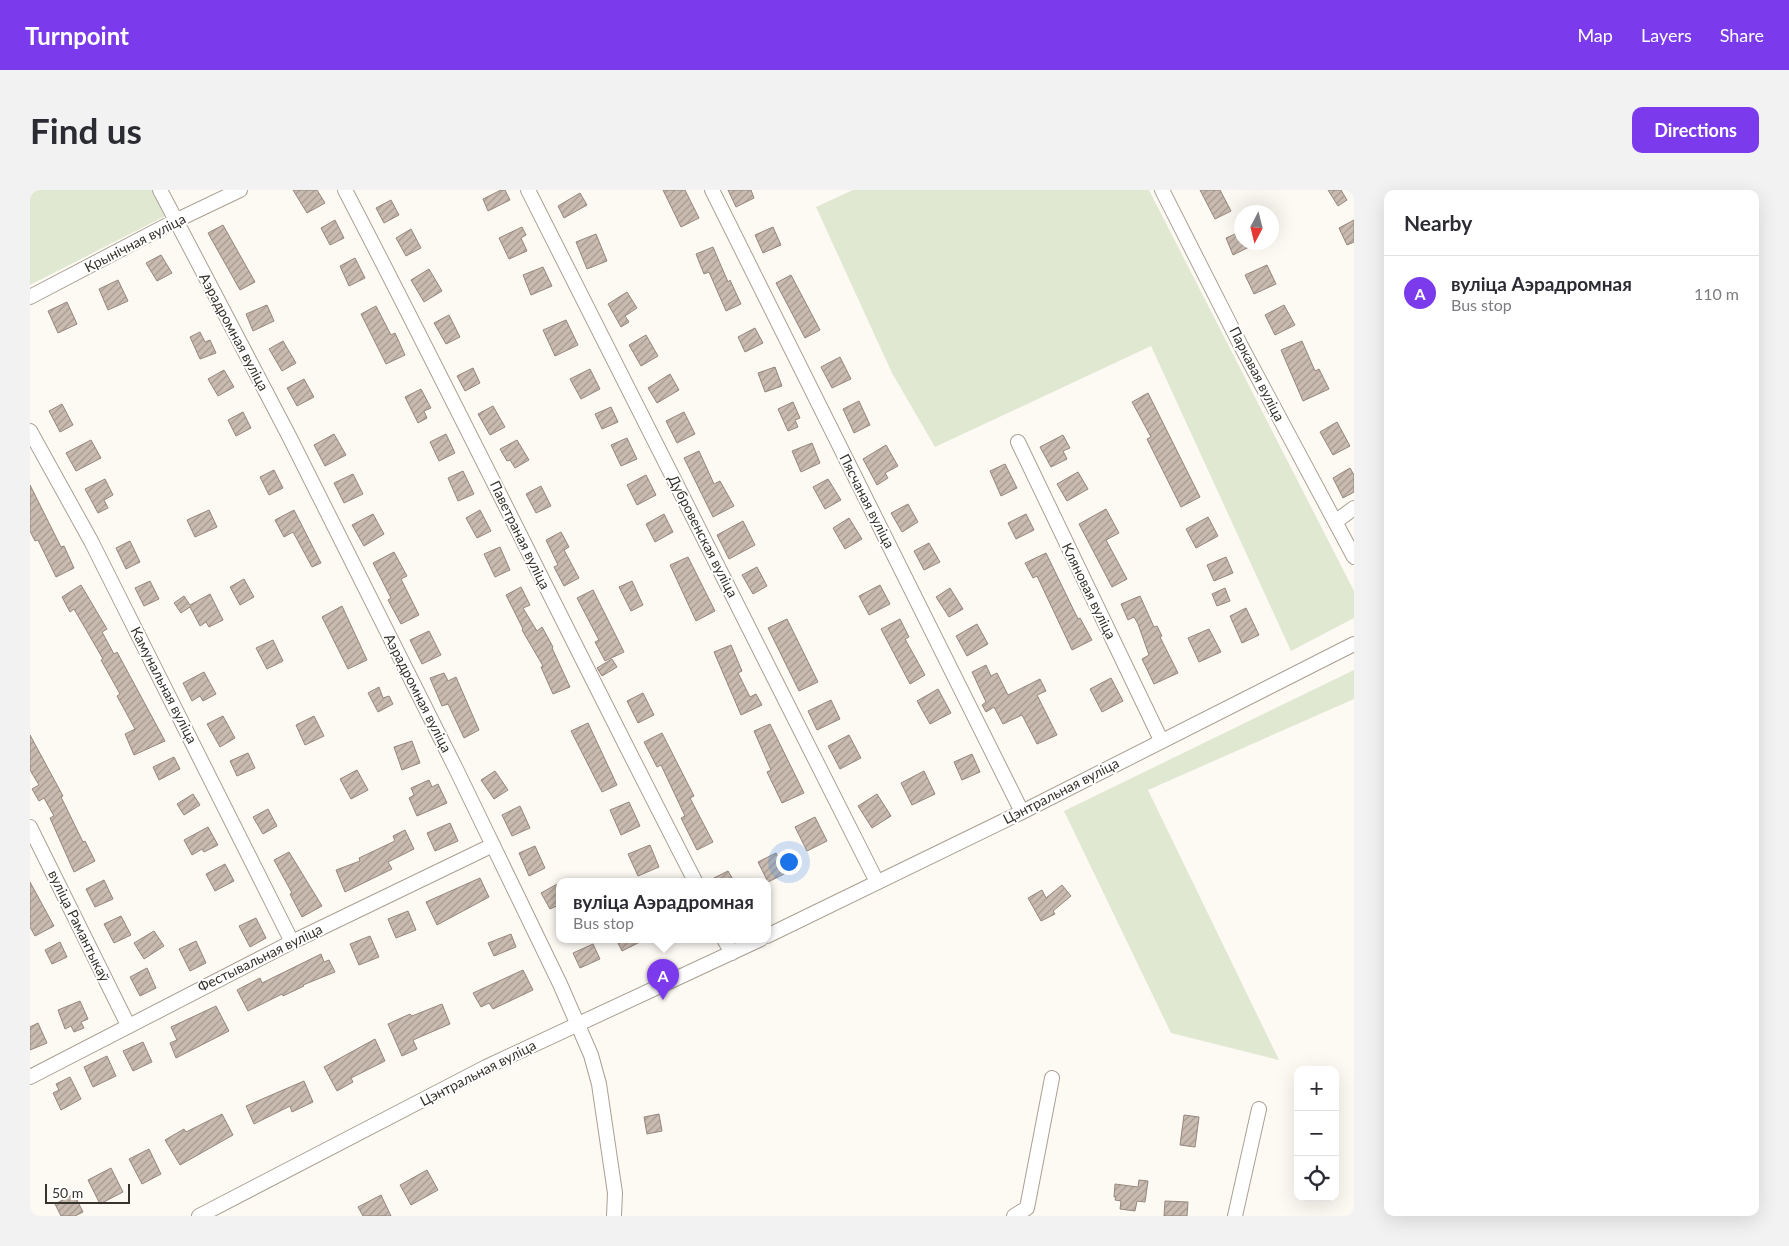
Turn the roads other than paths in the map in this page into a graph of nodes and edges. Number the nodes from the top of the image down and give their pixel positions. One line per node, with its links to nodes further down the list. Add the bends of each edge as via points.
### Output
1 (160, 190): 7 (street, Аэрадромная вуліца)
2 (240, 190): 7 (street, Крынічная вуліца)
3 (345, 190): 19 (street, Паветраная вуліца)
4 (528, 190): 20 (street, Дубровенская вуліца)
5 (712, 190): 16 (street, Пясчаная вуліца)
6 (1162, 190): 12 (street, Паркавая вуліца)
7 (175, 221): 8 (street, Крынічная вуліца); 18 (street, Аэрадромная вуліца, via 289,436)
8 (30, 297)
9 (30, 431): 22 (street, Камунальная вуліца, via 92,540)
10 (1018, 442): 15 (street, Кляновая вуліца)
11 (1354, 508): 12 (street)
12 (1335, 522): 13 (street, Паркавая вуліца)
13 (1354, 557)
14 (1354, 644): 15 (street, Цэнтральная вуліца)
15 (1161, 740): 16 (street, Цэнтральная вуліца)
16 (1022, 812): 20 (street, Цэнтральная вуліца)
17 (30, 827): 26 (street, вуліца Рамантыкаў)
18 (493, 846): 22 (street, Фестывальная вуліца); 27 (street, Аэрадромная вуліца, via 560,984)
19 (693, 878)
20 (877, 882): 21 (street, Цэнтральная вуліца)
21 (771, 934)
22 (292, 942): 26 (street, Фестывальная вуліца)
23 (726, 943): 25 (street)
24 (753, 943): 25 (street, Цэнтральная вуліца)
25 (732, 953): 27 (street, Цэнтральная вуліца)
26 (128, 1025): 28 (street, Фестывальная вуліца)
27 (576, 1025): 31 (street, Цэнтральная вуліца, via 486,1067); 32 (street, Аэрадромная вуліца, via 591,1055 599,1084 615,1193)
28 (30, 1076)
29 (1052, 1078): 33 (street, via 1027,1208)
30 (1259, 1109): 34 (street)
31 (199, 1216)
32 (614, 1216)
33 (1014, 1216)
34 (1236, 1216)

